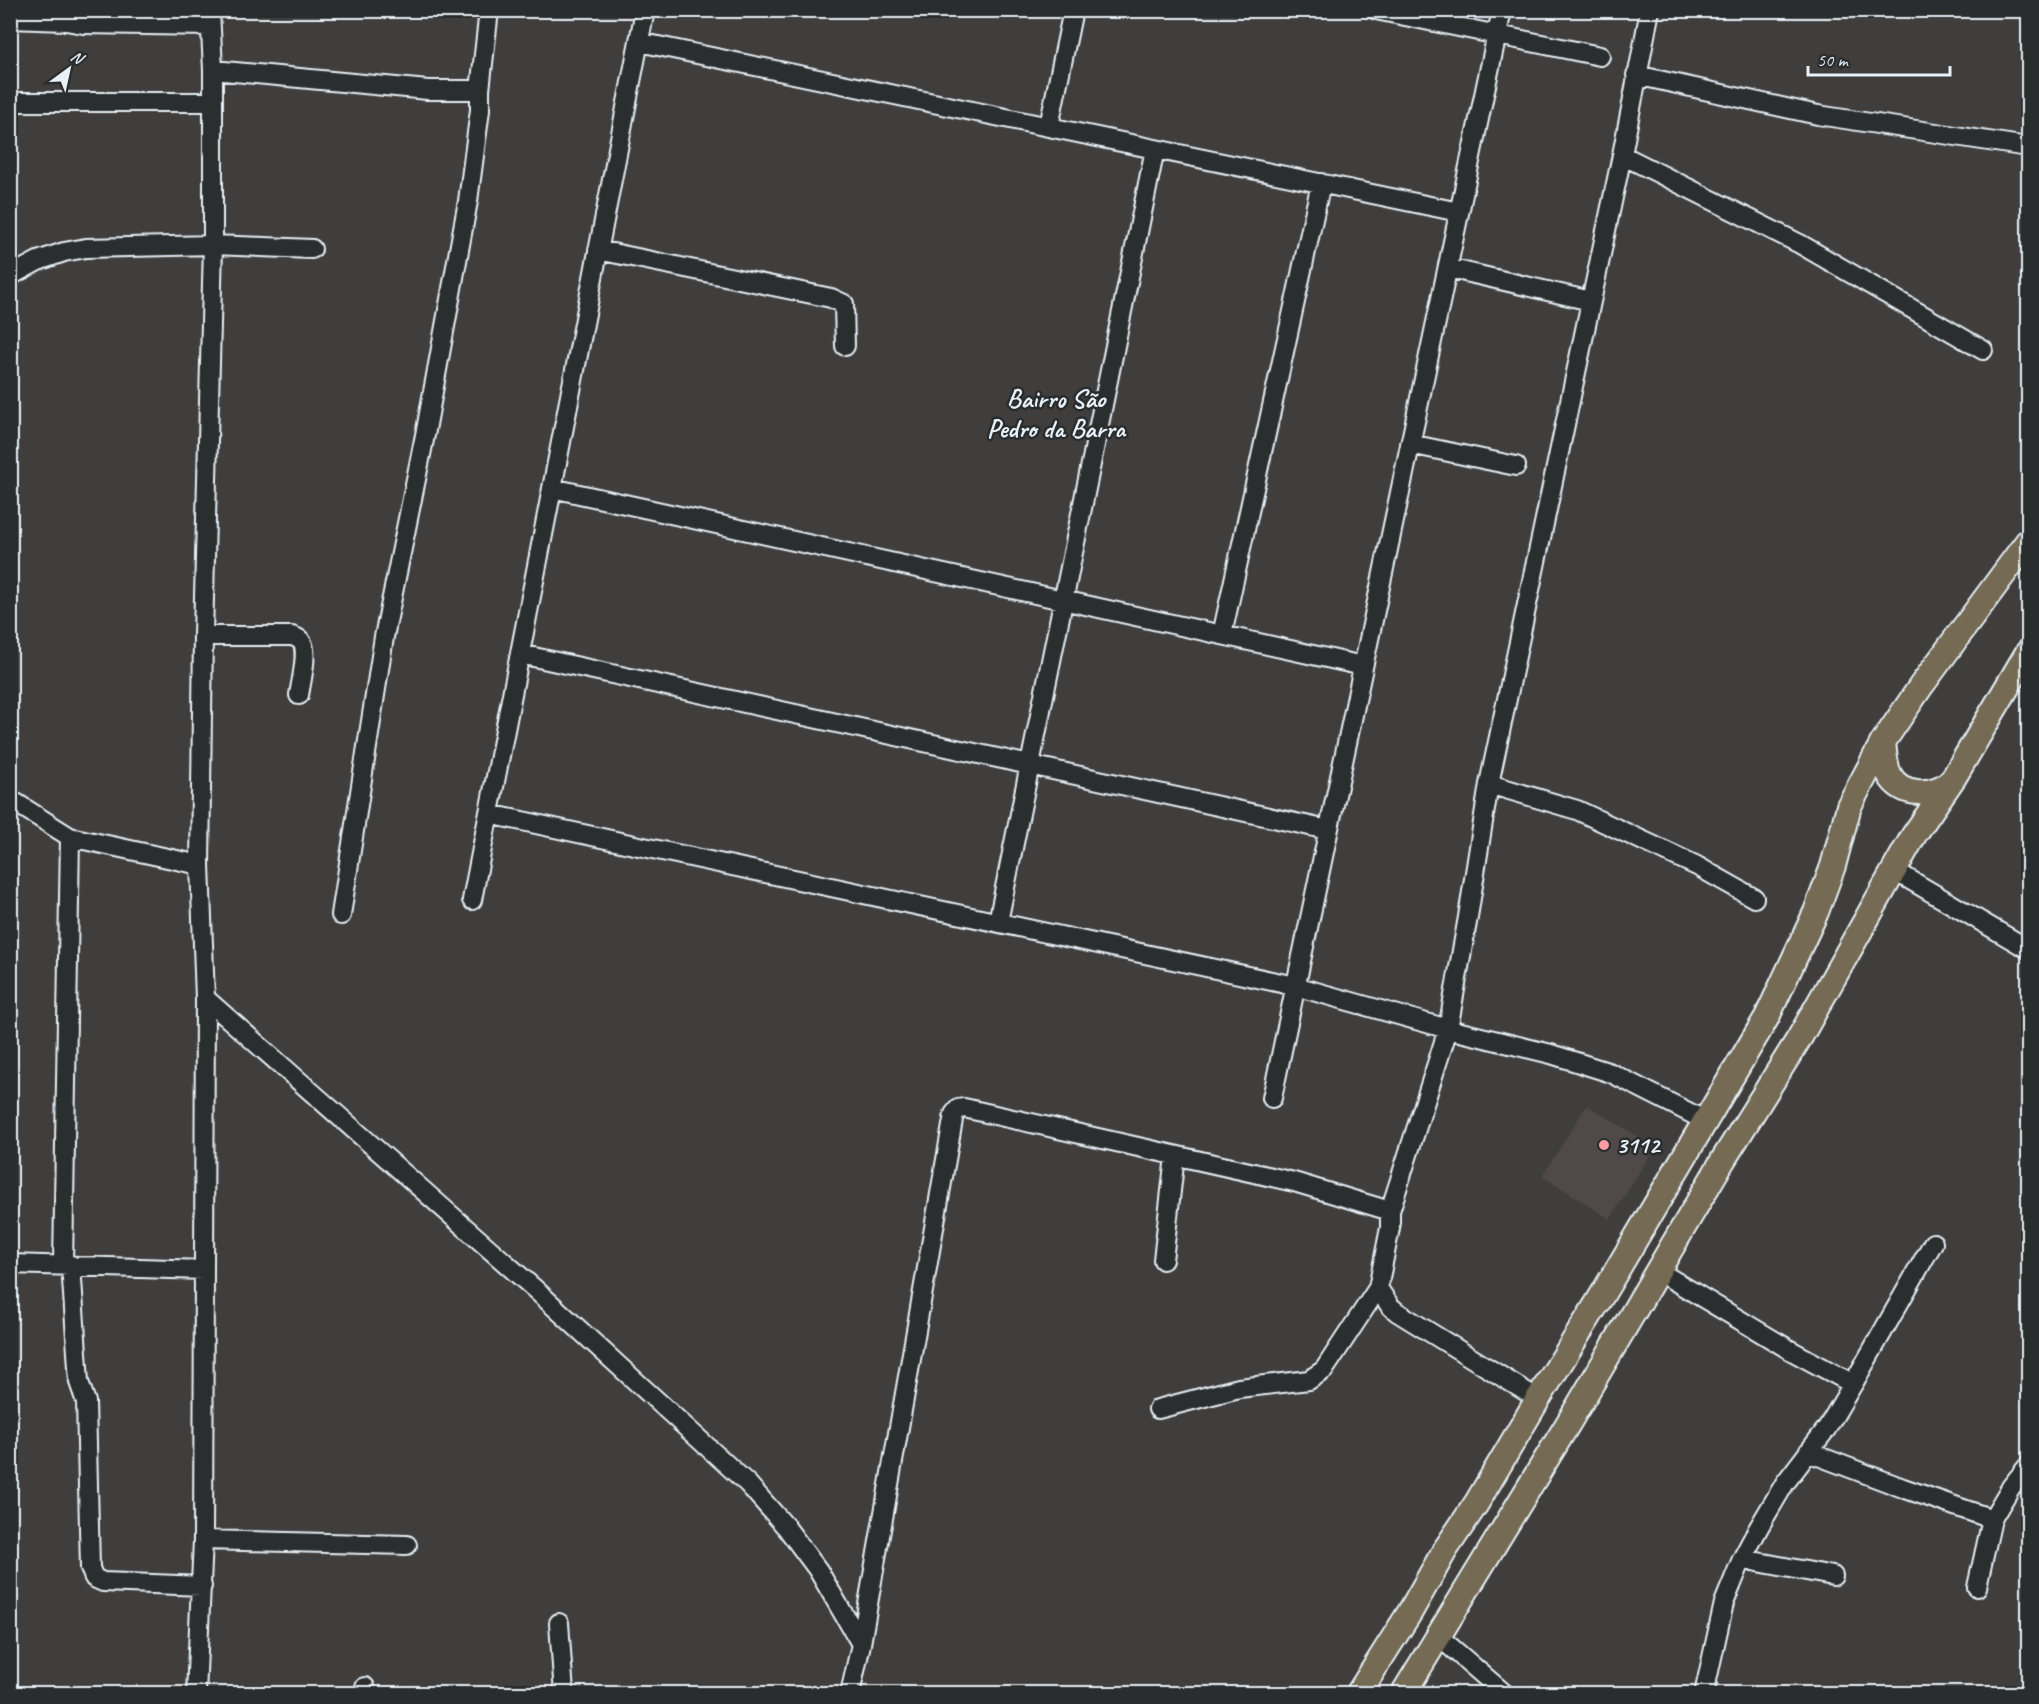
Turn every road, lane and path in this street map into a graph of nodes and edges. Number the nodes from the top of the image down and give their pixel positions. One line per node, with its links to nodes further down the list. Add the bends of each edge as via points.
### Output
1 (489, 10): 15 (street)
2 (645, 10): 11 (street)
3 (1074, 10): 18 (street)
4 (1376, 10): 10 (street)
5 (1502, 10): 10 (street)
6 (1650, 10): 14 (street)
7 (65, 16): 8 (street); 9 (street, via 83,24)
8 (10, 19)
9 (210, 19): 13 (street)
10 (1497, 35): 12 (street); 23 (street)
11 (639, 42): 18 (street); 26 (street)
12 (1600, 56)
13 (213, 70): 15 (street, via 428,90); 17 (street)
14 (1636, 75): 19 (street, via 1818,115); 21 (street)
15 (480, 90): 55 (street, via 468,201 384,637)
16 (10, 102): 17 (street)
17 (212, 102): 24 (street)
18 (1049, 126): 20 (street)
19 (2028, 147)
20 (1155, 149): 22 (street); 36 (street)
21 (1622, 154): 29 (street); 31 (street, via 1800,244)
22 (1321, 183): 23 (street); 37 (street)
23 (1460, 212): 27 (street)
24 (213, 245): 25 (street); 28 (street, via 87,248 38,261); 38 (street)
25 (312, 249)
26 (598, 250): 30 (street, via 831,298 844,304); 34 (street)
27 (1448, 268): 29 (street); 32 (street)
28 (10, 276)
29 (1591, 301): 46 (street)
30 (845, 346)
31 (1983, 350)
32 (1410, 444): 33 (street); 41 (street)
33 (1516, 466)
34 (552, 488): 36 (street); 40 (street)
35 (2028, 541): 43 (main road)
36 (1064, 600): 37 (street); 44 (street)
37 (1222, 635): 41 (street)
38 (203, 636): 42 (street, via 300,639 305,651); 51 (street)
39 (2028, 652): 45 (main road)
40 (520, 654): 44 (street); 48 (street)
41 (1363, 666): 49 (street)
42 (300, 695)
43 (1883, 742): 45 (main road, via 1889,774 1904,788 1928,793); 62 (main road, via 1849,807 1833,866 1801,947 1767,1017)
44 (1029, 765): 49 (street); 56 (street)
45 (1954, 777): 52 (main road, via 1914,835)
46 (1489, 784): 53 (street, via 1577,810 1697,866); 60 (street)
47 (10, 799): 50 (street)
48 (489, 814): 54 (street); 56 (street)
49 (1328, 830): 58 (street)
50 (70, 837): 51 (street); 68 (street)
51 (200, 865): 59 (street)
52 (1895, 871): 57 (street); 70 (main road)
53 (1754, 898)
54 (472, 900)
55 (341, 915)
56 (998, 922): 58 (street)
57 (2028, 949)
58 (1295, 986): 60 (street); 61 (street)
59 (205, 998): 69 (street); 86 (street, via 537,1291 748,1484 818,1570)
60 (1448, 1029): 62 (street, via 1611,1073); 64 (street)
61 (1272, 1098)
62 (1706, 1121): 73 (main road)
63 (1175, 1156): 64 (street, via 1294,1182); 66 (street); 86 (street, via 964,1108 954,1114)
64 (1390, 1211): 71 (street)
65 (1933, 1243): 72 (street)
66 (1163, 1260)
67 (10, 1264): 68 (street)
68 (67, 1265): 69 (street); 82 (street, via 79,1382 86,1402 90,1568 94,1578 103,1582)
69 (204, 1270): 78 (street)
70 (1658, 1271): 72 (street); 85 (main road)
71 (1378, 1288): 73 (street, via 1397,1312); 74 (street, via 1324,1370 1309,1380 1239,1388)
72 (1853, 1384): 75 (street, via 1837,1414)
73 (1538, 1399): 90 (main road)
74 (1158, 1408)
75 (1808, 1452): 77 (street); 80 (street)
76 (2028, 1466): 77 (street)
77 (1992, 1519): 83 (street)
78 (203, 1540): 79 (street); 82 (street)
79 (407, 1545)
80 (1742, 1559): 81 (street); 93 (street, via 1724,1603)
81 (1833, 1576)
82 (202, 1586): 87 (street)
83 (1977, 1587)
84 (559, 1623): 88 (street)
85 (1438, 1636): 91 (main road); 92 (street)
86 (861, 1644): 89 (street)
87 (196, 1694)
88 (564, 1694)
89 (850, 1694)
90 (1358, 1694)
91 (1403, 1694)
92 (1505, 1694)
93 (1704, 1694)

